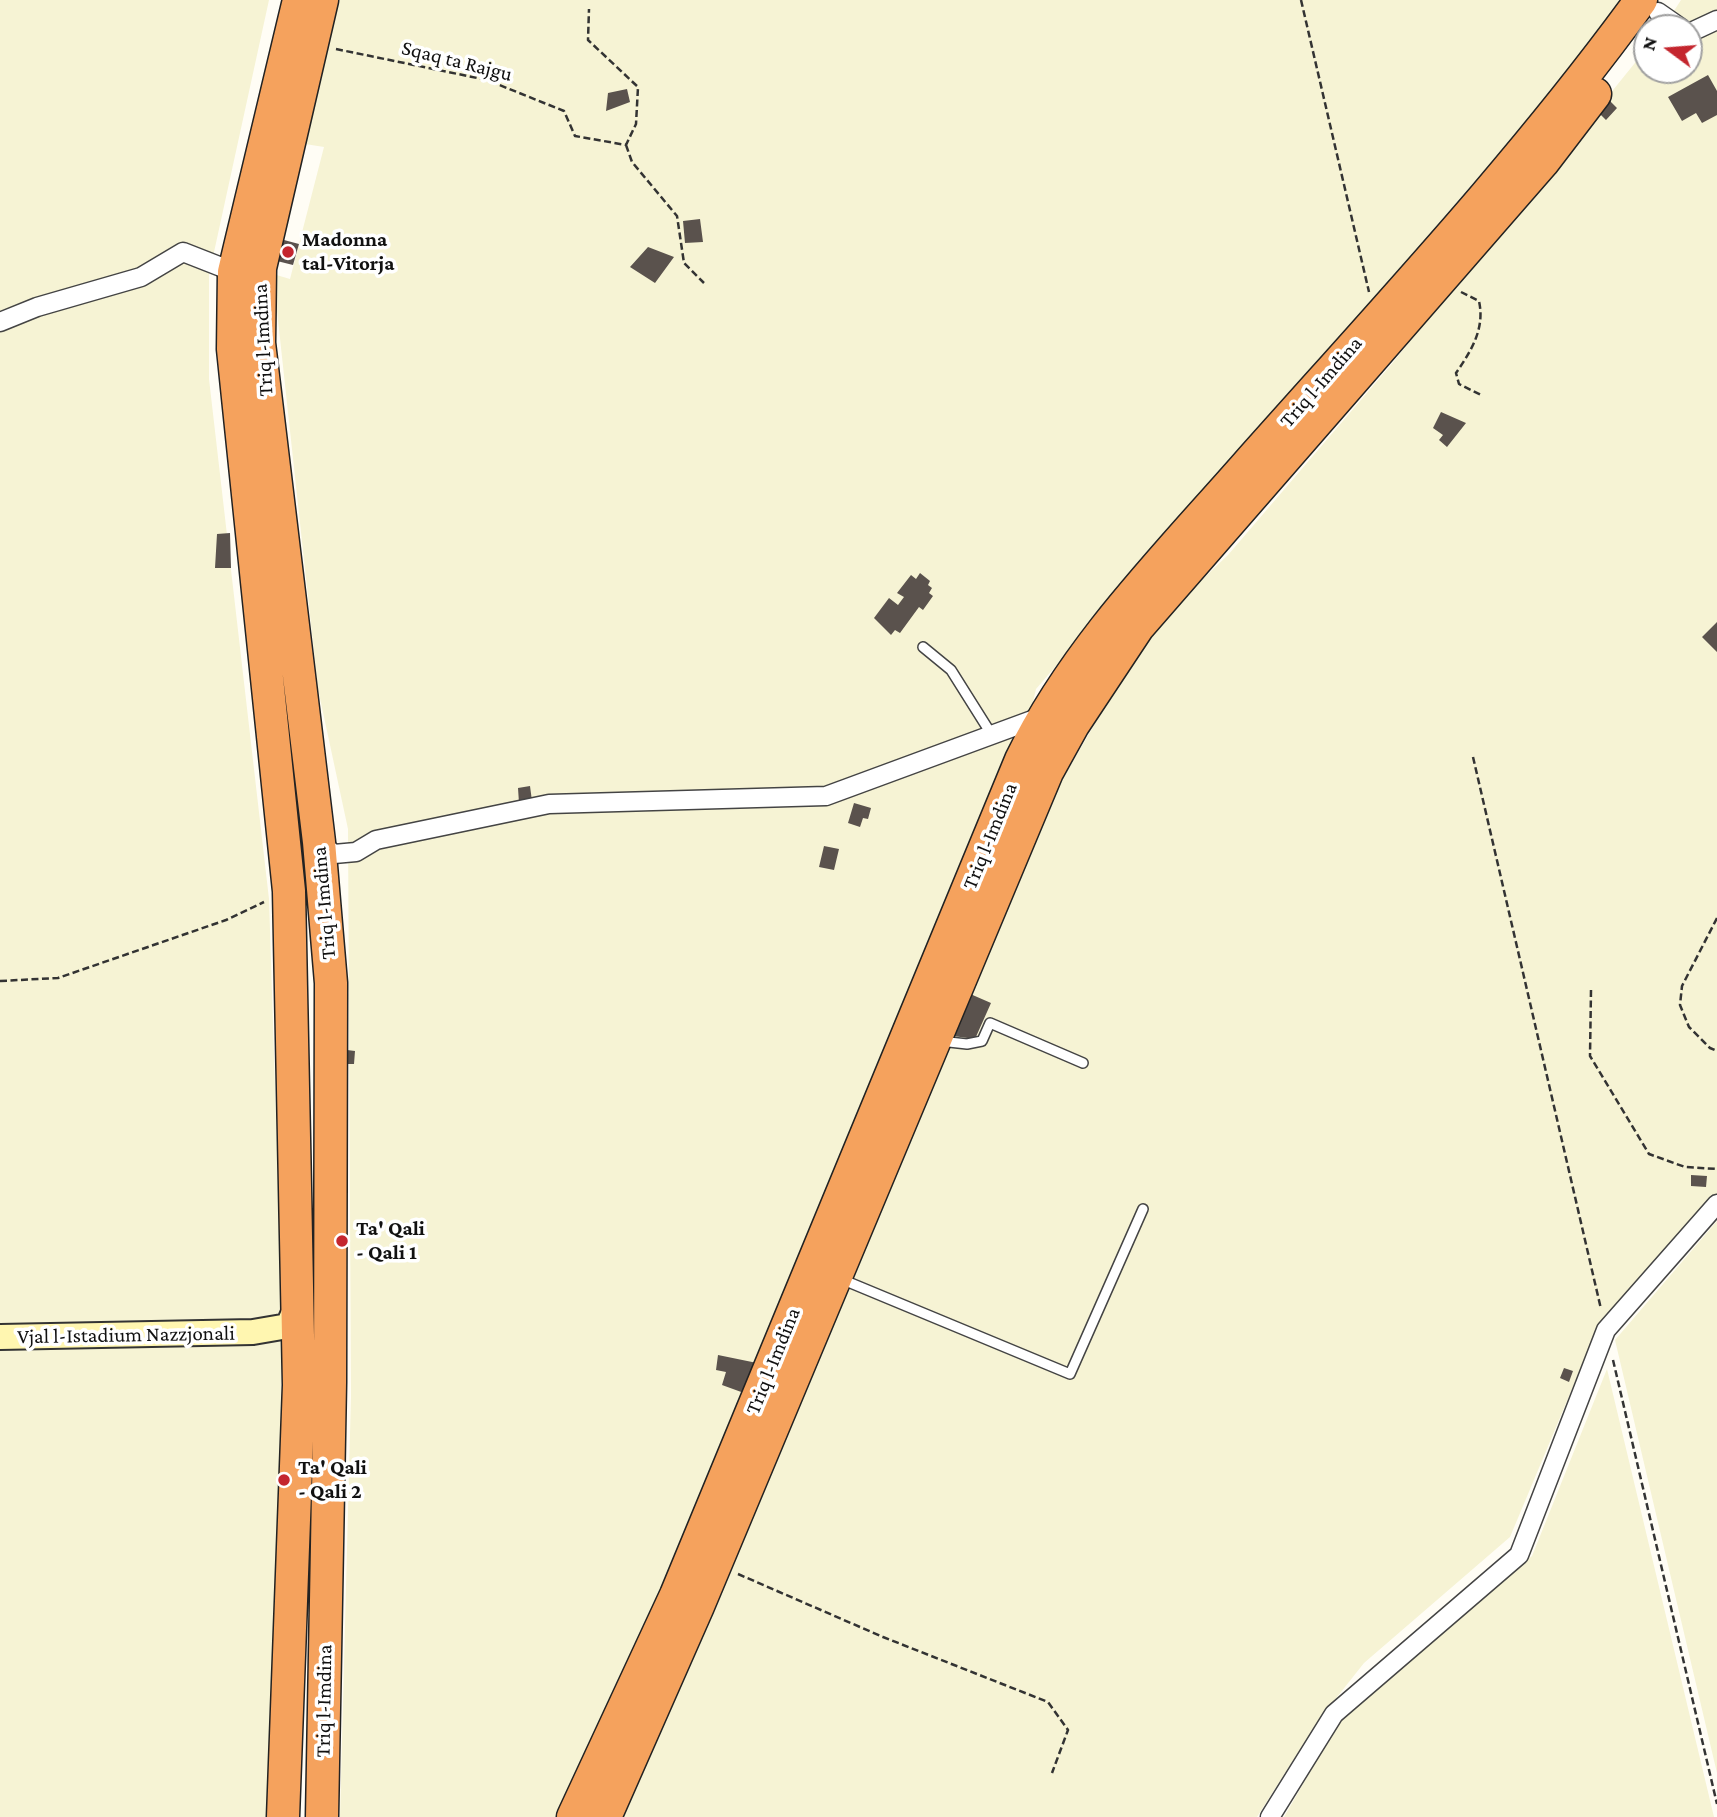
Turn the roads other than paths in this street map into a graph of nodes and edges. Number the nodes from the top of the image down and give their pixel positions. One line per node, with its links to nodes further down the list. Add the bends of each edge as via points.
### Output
1 (299, 0): 4 (highway, Triq l-Imdina)
2 (322, 0): 9 (highway, Triq l-Imdina, via 260,268 259,343)
3 (1661, 10): 7 (highway, Triq l-Imdina, via 1523,150 1112,618); 10 (highway, Triq l-Imdina, via 1544,162 1138,627 1047,772)
4 (234, 272): 5 (street, via 183,252 141,277); 15 (highway, Triq l-Imdina, via 233,349 289,891)
5 (0, 322)
6 (923, 647): 8 (lane, via 951,670)
7 (1043, 716): 8 (street); 21 (highway, Triq l-Imdina, via 676,1595)
8 (990, 733): 9 (street, via 826,796 549,804 376,840 356,852 334,854)
9 (319, 842): 20 (highway, Triq l-Imdina, via 331,983)
10 (935, 1040): 11 (lane, via 982,1041 990,1023); 14 (highway, Triq l-Imdina)
11 (1083, 1063)
12 (1717, 1204): 23 (street, via 1606,1330 1519,1555 1334,1714)
13 (1143, 1209): 14 (lane, via 1070,1374)
14 (836, 1277): 22 (highway, Triq l-Imdina)
15 (298, 1302): 16 (main road, Vjal l-Istadium Nazzjonali, via 288,1326); 18 (highway, Triq l-Imdina)
16 (253, 1332): 17 (main road, Vjal l-Istadium Nazzjonali); 18 (main road, via 285,1346)
17 (0, 1337)
18 (297, 1362): 19 (highway, Triq l-Imdina)
19 (283, 1817)
20 (322, 1817)
21 (573, 1817)
22 (606, 1817)
23 (1270, 1817)

